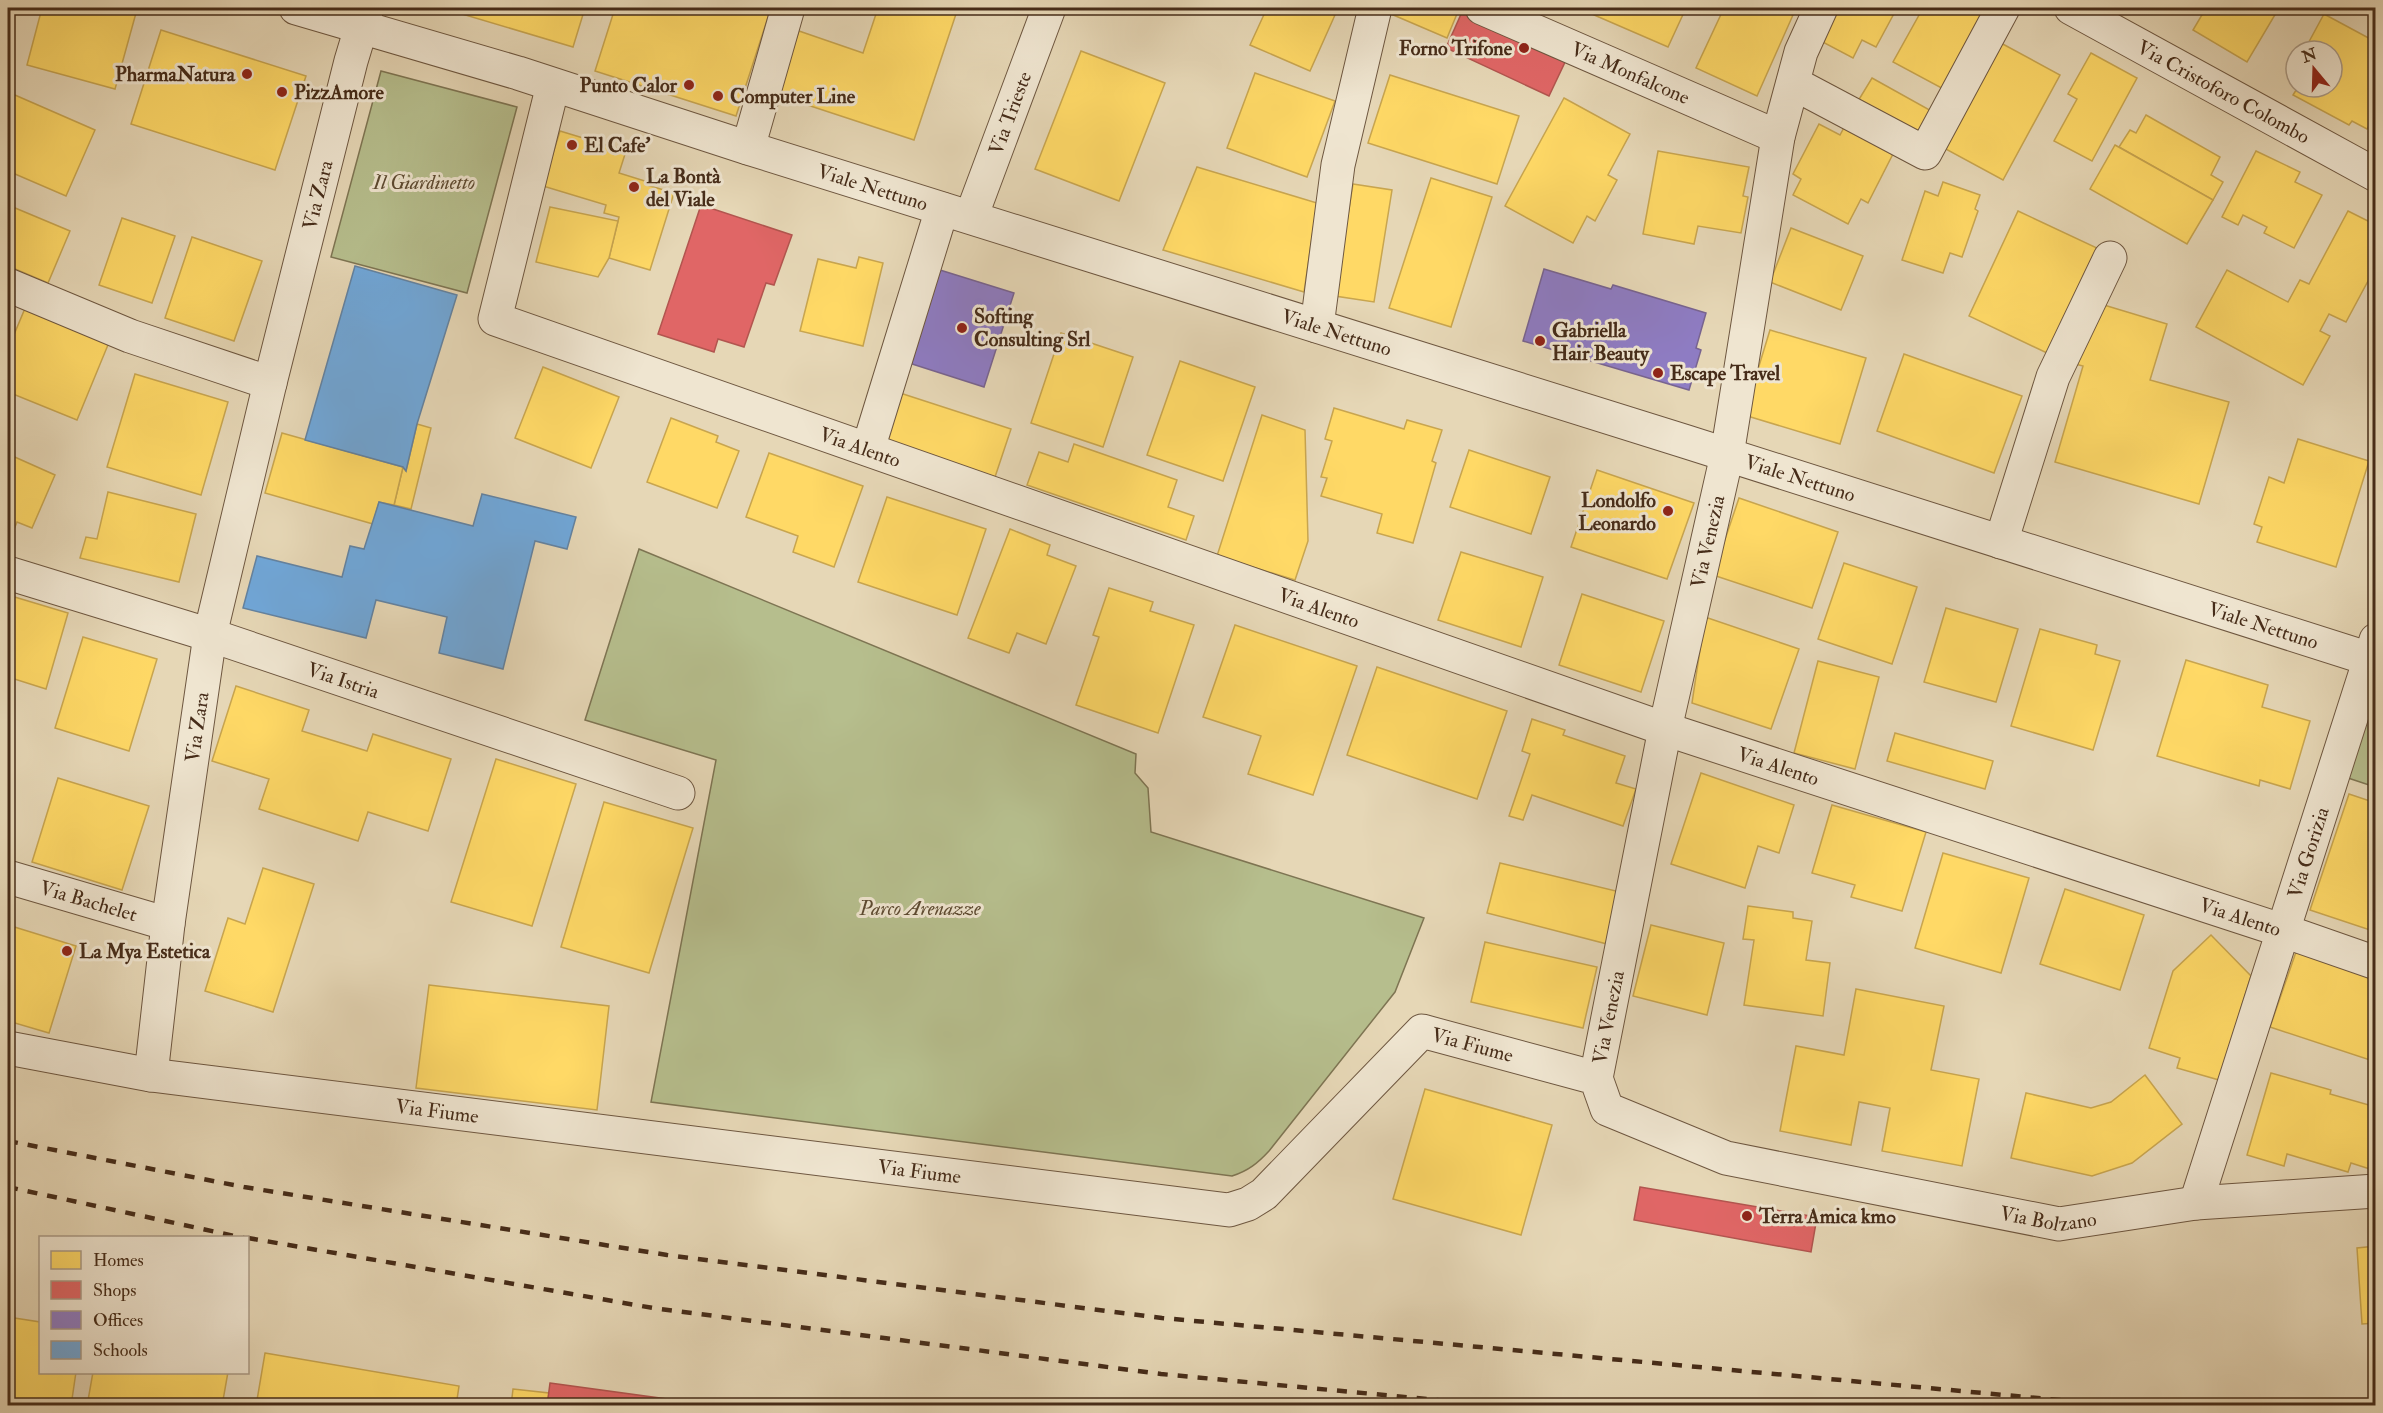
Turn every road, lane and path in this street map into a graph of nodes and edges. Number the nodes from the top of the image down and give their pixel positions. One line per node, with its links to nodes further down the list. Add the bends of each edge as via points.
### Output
1 (296, 8): 9 (street, Viale Nettuno)
2 (788, 8): 13 (street)
3 (1048, 8): 15 (street, Via Trieste)
4 (1375, 8): 18 (street, via 1338,165)
5 (1482, 8): 12 (street, Via Monfalcone)
6 (1821, 8): 10 (street, Via Venezia, via 1801,52)
7 (2002, 8): 10 (street, via 1925,153)
8 (2071, 8): 14 (street, Via Cristoforo Colombo)
9 (364, 18): 11 (street, Viale Nettuno, via 420,43); 19 (street, Via Zara)
10 (1793, 83): 12 (street, Via Venezia)
11 (553, 85): 13 (street, Viale Nettuno); 20 (street, Via Alento, via 495,319)
12 (1778, 138): 21 (street, Via Venezia)
13 (748, 148): 15 (street, Viale Nettuno)
14 (2376, 175)
15 (956, 213): 18 (street, Viale Nettuno); 20 (street, Via Trieste)
16 (2109, 258): 22 (street, via 2053,376)
17 (8, 285): 19 (street, via 130,336)
18 (1317, 326): 21 (street, Viale Nettuno)
19 (270, 383): 24 (street, Via Zara)
20 (868, 449): 26 (street, Via Alento)
21 (1727, 455): 22 (street, Viale Nettuno); 26 (street, Via Venezia)
22 (2001, 542): 25 (street, Viale Nettuno)
23 (8, 573): 24 (street, Via Istria)
24 (210, 635): 27 (street, Via Istria); 29 (street, Via Zara)
25 (2374, 653): 30 (street, Via Gorizia)
26 (1665, 729): 30 (street, Via Alento); 34 (street, Via Venezia)
27 (678, 793)
28 (8, 877): 29 (street, Via Bachelet)
29 (168, 924): 33 (street, Via Zara)
30 (2284, 931): 31 (street, Via Alento); 36 (street, Via Gorizia)
31 (2376, 963)
32 (8, 1048): 33 (street, Via Fiume)
33 (151, 1076): 34 (street, Via Fiume, via 1229,1210 1264,1194 1422,1031)
34 (1596, 1078): 36 (street, Via Bolzano, via 1607,1109 1725,1158 2060,1224)
35 (2376, 1191): 36 (street, Via Bolzano)
36 (2196, 1203)

